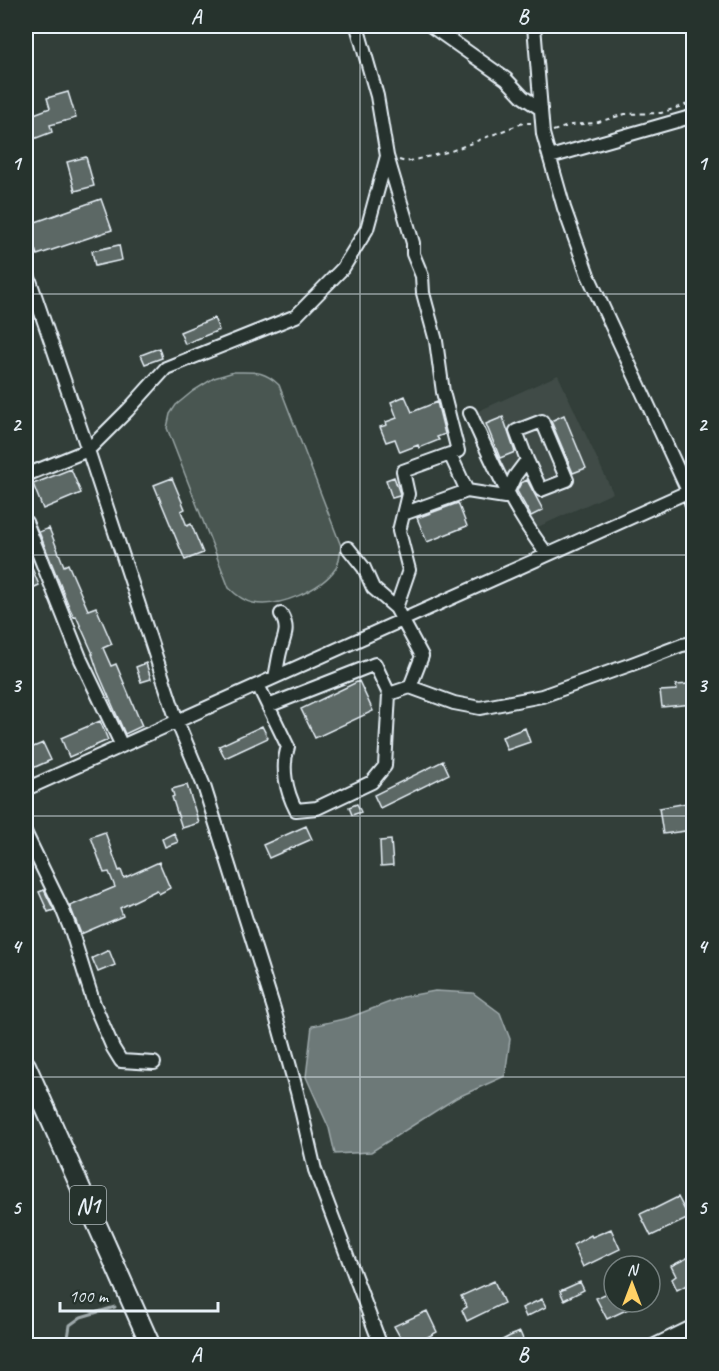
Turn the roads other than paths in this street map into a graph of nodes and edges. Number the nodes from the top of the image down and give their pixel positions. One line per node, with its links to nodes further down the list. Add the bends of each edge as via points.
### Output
1 (357, 26): 6 (lane, via 377,96)
2 (430, 26): 5 (lane, via 506,80)
3 (534, 26): 5 (lane)
4 (693, 116): 7 (lane)
5 (542, 121): 7 (lane)
6 (387, 156): 10 (lane, via 367,229 343,268 296,316 166,368); 11 (lane, via 422,276 436,341 443,392 458,451)
7 (550, 157): 14 (lane, via 588,275)
8 (26, 269): 10 (lane)
9 (470, 413): 16 (lane)
10 (88, 450): 13 (lane); 31 (lane)
11 (450, 454): 15 (lane); 18 (lane, via 403,471 408,494)
12 (527, 460): 12 (lane, via 516,431 542,421 567,480 541,490); 16 (lane)
13 (26, 475)
14 (691, 490): 17 (lane); 21 (lane)
15 (467, 491): 16 (lane, via 505,497); 18 (lane)
16 (508, 491): 21 (lane)
17 (693, 513)
18 (403, 514): 22 (lane, via 399,531 408,570)
19 (26, 522): 32 (lane, via 81,660)
20 (348, 548): 22 (lane, via 373,588)
21 (547, 554): 24 (lane)
22 (396, 608): 24 (lane)
23 (281, 614): 26 (lane, via 286,634)
24 (402, 620): 26 (lane); 28 (lane, via 422,656)
25 (693, 643): 28 (lane, via 542,696 480,708)
26 (275, 677): 27 (lane)
27 (258, 685): 30 (lane); 31 (lane)
28 (410, 687): 29 (lane)
29 (389, 694): 30 (lane, via 375,664); 30 (lane, via 385,766 372,782 317,808 296,810 292,802 284,759 288,747)
30 (268, 706)
31 (177, 721): 32 (lane); 39 (lane, via 204,786 274,1009 315,1170)
32 (122, 746): 33 (lane)
33 (26, 789)
34 (26, 834): 35 (lane, via 72,933 94,1004 113,1048 121,1061)
35 (154, 1063)
36 (26, 1065): 38 (highway, N1)
37 (693, 1326): 40 (lane)
38 (151, 1346)
39 (381, 1346)
40 (653, 1346)

